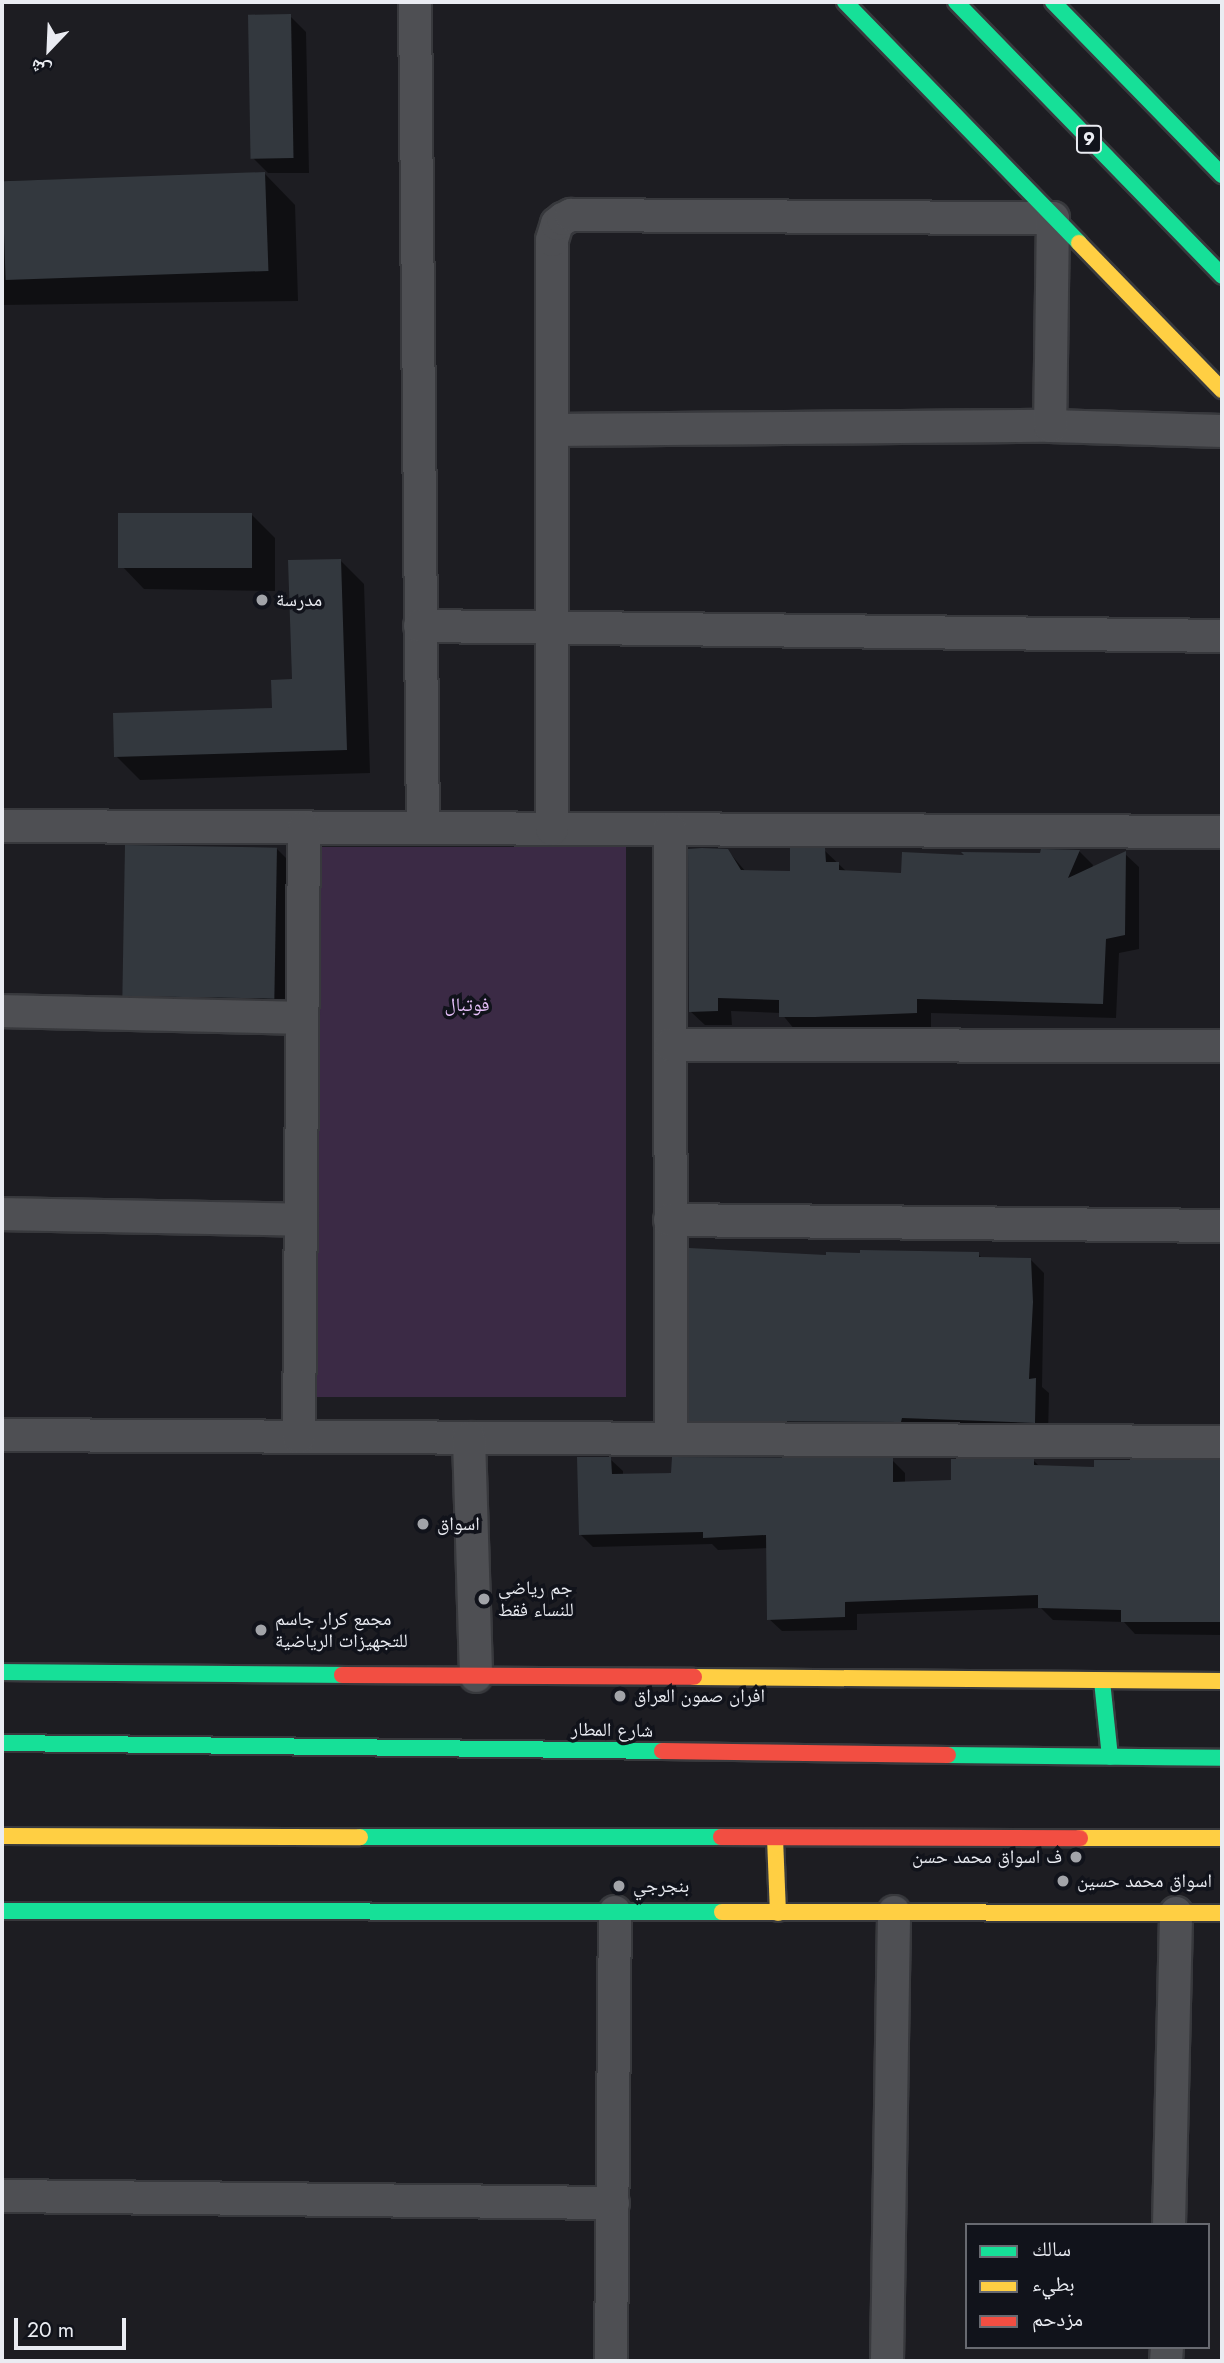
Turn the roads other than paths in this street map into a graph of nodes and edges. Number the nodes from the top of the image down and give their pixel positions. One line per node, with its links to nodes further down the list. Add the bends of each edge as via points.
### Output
1 (415, 2): 12 (street)
2 (845, 2): 6 (main road)
3 (956, 2): 7 (main road, 9)
4 (1053, 2): 5 (main road)
5 (1222, 175)
6 (1053, 218): 8 (main road); 9 (street); 10 (street, via 571,215 556,224 552,240)
7 (1222, 276)
8 (1222, 390)
9 (1050, 426): 10 (street); 11 (street)
10 (552, 430): 13 (street)
11 (1222, 431)
12 (420, 626): 13 (street); 17 (street)
13 (552, 628): 14 (street); 18 (street)
14 (1222, 636)
15 (2, 826): 16 (street)
16 (304, 828): 17 (street); 22 (street)
17 (423, 828): 18 (street)
18 (552, 829): 19 (street)
19 (670, 829): 20 (street); 23 (street)
20 (1222, 832)
21 (2, 1011): 22 (street)
22 (302, 1018): 26 (street)
23 (670, 1045): 24 (street); 27 (street)
24 (1222, 1046)
25 (2, 1214): 26 (street)
26 (301, 1220): 30 (street)
27 (670, 1220): 28 (street); 32 (street)
28 (1222, 1226)
29 (2, 1435): 30 (street)
30 (299, 1437): 31 (street)
31 (469, 1438): 32 (street); 35 (street)
32 (671, 1439): 33 (street)
33 (1222, 1441)
34 (2, 1672): 35 (main road)
35 (475, 1676): 36 (main road)
36 (1102, 1681): 37 (main road); 39 (main road)
37 (1222, 1681)
38 (2, 1743): 39 (main road, شارع المطار)
39 (1110, 1757): 40 (main road, شارع المطار)
40 (1222, 1758)
41 (2, 1836): 42 (main road)
42 (775, 1838): 43 (main road); 47 (main road)
43 (1222, 1838)
44 (2, 1911): 45 (main road)
45 (615, 1912): 47 (main road); 51 (street)
46 (894, 1912): 47 (main road); 48 (main road); 54 (street)
47 (778, 1913)
48 (1177, 1913): 49 (main road); 52 (street)
49 (1222, 1913)
50 (2, 2196): 51 (street)
51 (613, 2203): 53 (street)
52 (1169, 2223)
53 (611, 2361)
54 (887, 2361)

